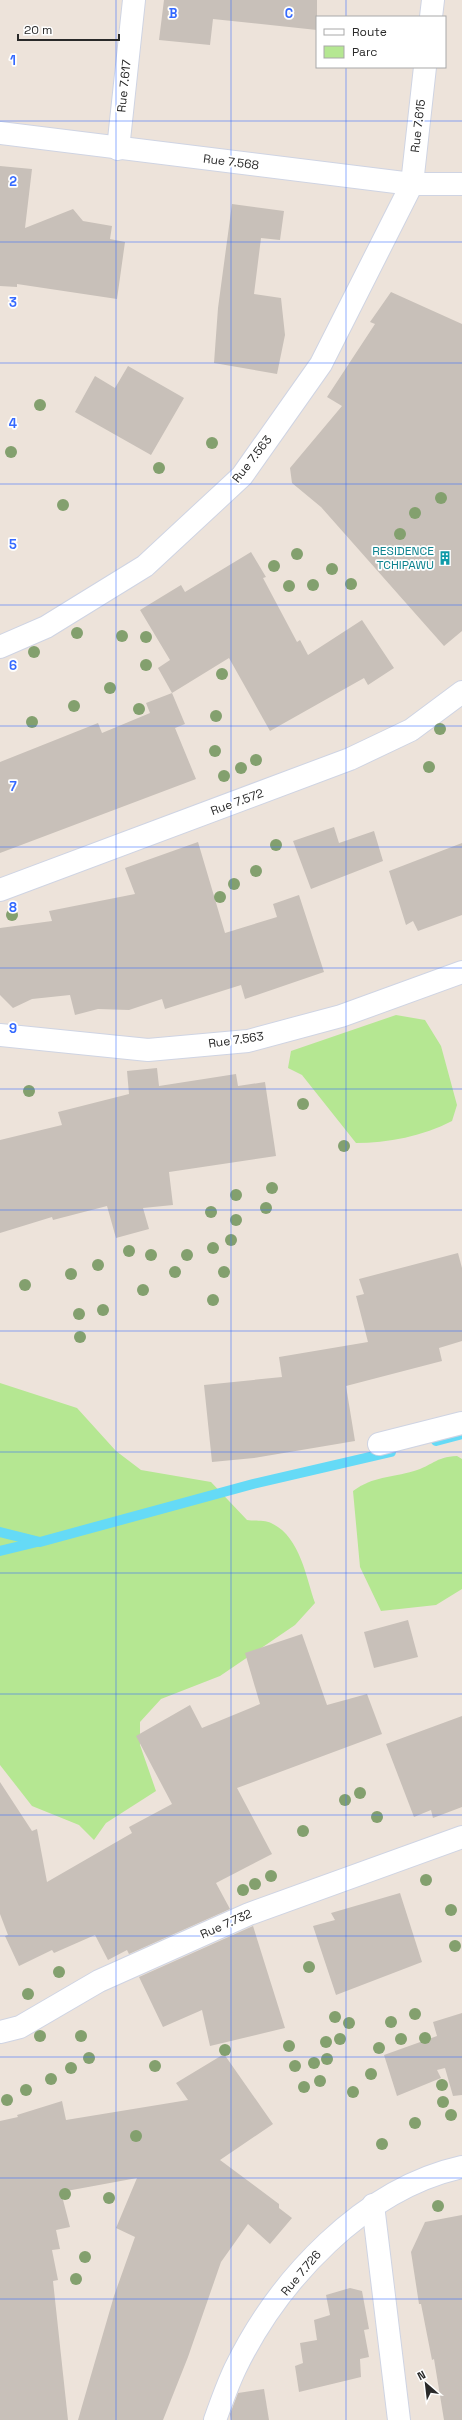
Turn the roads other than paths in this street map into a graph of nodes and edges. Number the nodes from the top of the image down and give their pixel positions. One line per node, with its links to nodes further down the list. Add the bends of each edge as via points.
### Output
1 (134, 0): 6 (street, Rue 7.617)
2 (433, 0): 3 (street)
3 (431, 16)
4 (425, 68): 7 (street, Rue 7.615)
5 (0, 133): 6 (street, Rue 7.568)
6 (118, 148): 7 (street, Rue 7.568)
7 (412, 184): 8 (street, Rue 7.568); 9 (street, Rue 7.563, via 321,364 242,476 145,566 46,627)
8 (462, 184)
9 (0, 647)
10 (462, 692): 11 (street, Rue 7.572, via 411,730 350,760)
11 (0, 890)
12 (462, 972): 13 (street, Rue 7.563, via 341,1016 248,1041 148,1050)
13 (0, 1035)
14 (462, 1423): 15 (street)
15 (379, 1444)
16 (462, 1837): 17 (street, Rue 7.732, via 248,1914 99,1981 20,2027)
17 (0, 2032)
18 (462, 2167): 19 (street, Rue 7.726, via 442,2172)
19 (373, 2205): 20 (street, Rue 7.726, via 311,2258 266,2317 235,2369); 21 (street)
20 (215, 2420)
21 (399, 2420)

